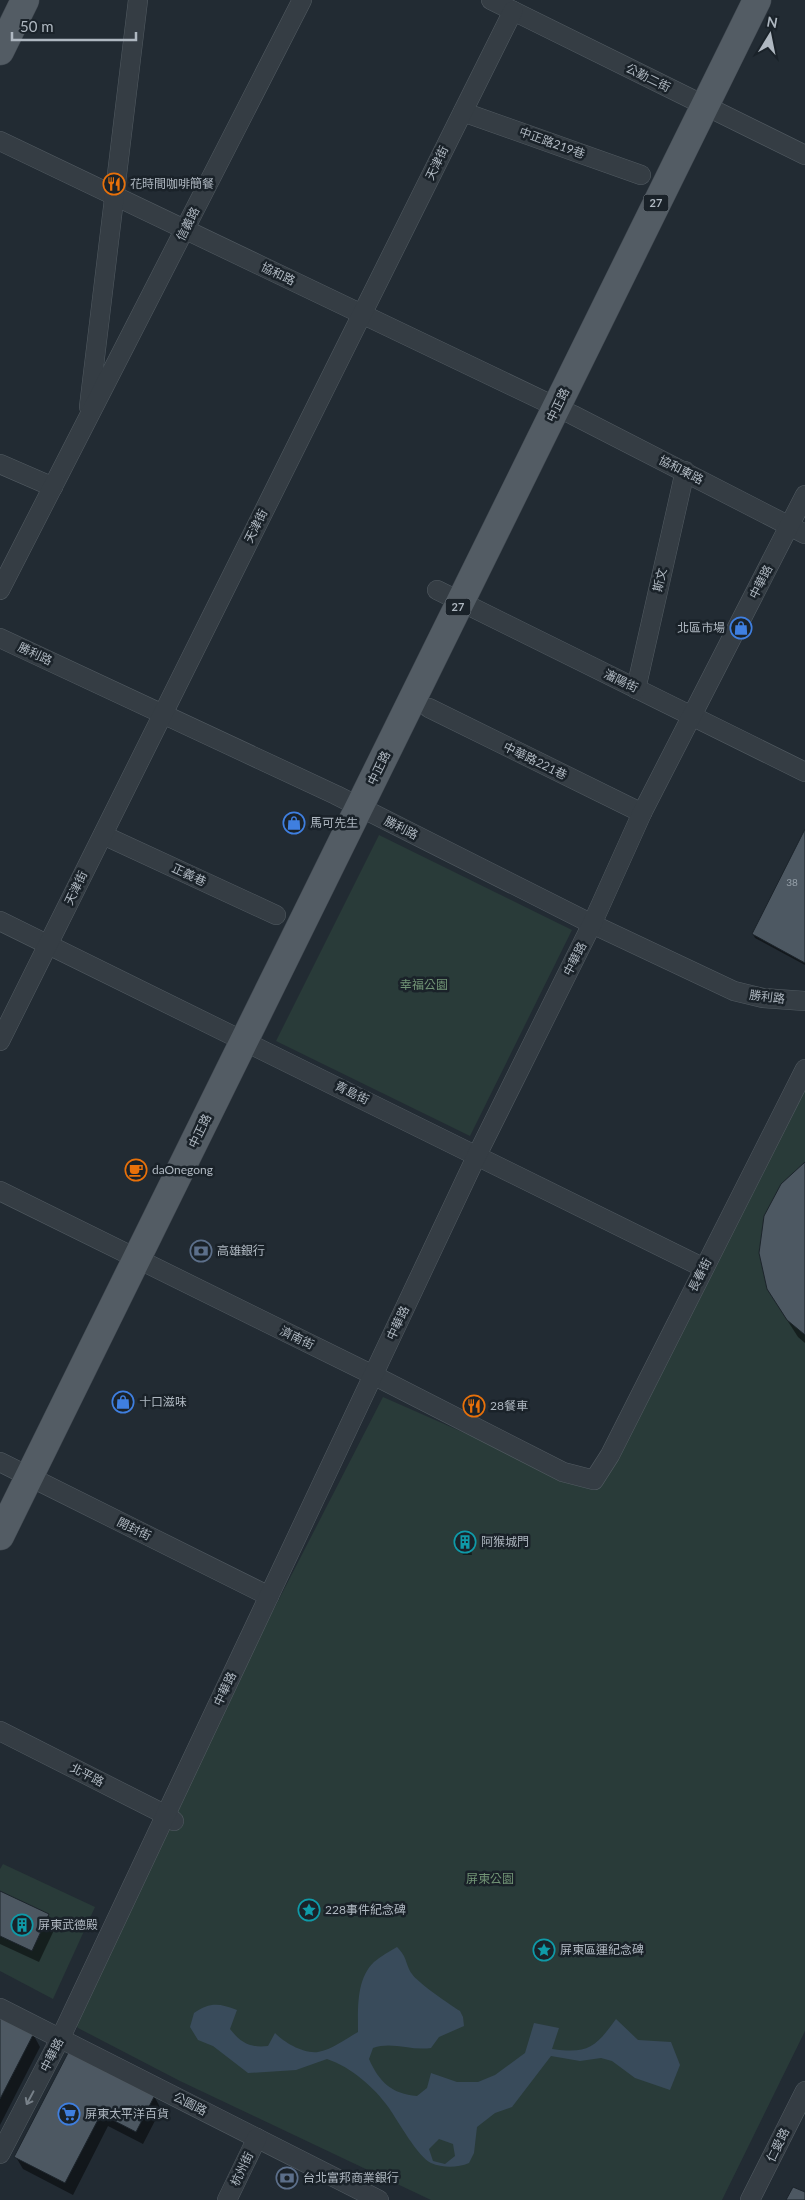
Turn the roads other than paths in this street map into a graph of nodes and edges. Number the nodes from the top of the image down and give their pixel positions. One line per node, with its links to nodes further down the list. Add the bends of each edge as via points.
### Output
1 (25, 0): 7 (main road)
2 (138, 0): 13 (street, 信義路)
3 (302, 0): 14 (street, 信義路)
4 (491, 0): 6 (street, 公勤二街)
5 (757, 0): 8 (main road, 中正路 / 27)
6 (513, 11): 8 (street, 公勤二街); 9 (street, 天津街)
7 (0, 51)
8 (703, 105): 11 (street, 公勤二街); 16 (main road, 中正路 / 27)
9 (463, 112): 12 (street, 中正路219巷); 15 (street, 天津街)
10 (0, 142): 13 (street, 協和路)
11 (805, 155)
12 (641, 175)
13 (115, 196): 14 (street, 協和路); 17 (street, 信義路)
14 (185, 230): 15 (street, 協和路); 17 (street, 信義路)
15 (362, 314): 16 (street, 協和路); 29 (street, 天津街)
16 (557, 407): 19 (street, 協和東路); 25 (main road, 中正路 / 27)
17 (87, 421): 20 (street, 信義路)
18 (0, 464): 20 (street)
19 (685, 471): 22 (street, 協和東路); 27 (street, 斯文)
20 (53, 487): 23 (street, 信義路)
21 (805, 496): 22 (street, 中華路)
22 (797, 530): 30 (street, 中華路)
23 (0, 590)
24 (437, 590): 25 (street, 瀋陽街)
25 (461, 602): 27 (street, 瀋陽街); 32 (main road, 中正路 / 27)
26 (0, 638): 29 (street, 勝利路)
27 (636, 689): 30 (street, 瀋陽街)
28 (429, 708): 33 (street, 中華路221巷)
29 (162, 713): 32 (street, 勝利路); 34 (street, 天津街)
30 (692, 716): 31 (street, 瀋陽街); 33 (street, 中華路)
31 (805, 772)
32 (360, 807): 37 (street, 勝利路); 40 (main road, 中正路 / 27)
33 (642, 813): 37 (street, 中華路)
34 (102, 835): 35 (street, 正義巷); 38 (street, 天津街)
35 (276, 915)
36 (0, 921): 38 (street, 青島街)
37 (592, 924): 39 (street, 勝利路, via 734,991 763,998); 43 (street, 中華路)
38 (48, 944): 40 (street, 青島街); 41 (street, 天津街)
39 (805, 1001)
40 (244, 1040): 43 (street, 青島街); 45 (main road, 中正路 / 27)
41 (0, 1041)
42 (805, 1070): 46 (street, 長春街)
43 (476, 1154): 46 (street, 青島街); 47 (street, 中華路)
44 (0, 1191): 45 (street, 濟南街)
45 (137, 1259): 47 (street, 濟南街); 49 (main road, 中正路 / 27)
46 (704, 1268): 50 (street, 長春街, via 610,1456)
47 (373, 1375): 50 (street, 濟南街, via 563,1472); 52 (street, 中華路)
48 (0, 1462): 49 (street, 開封街)
49 (29, 1477): 51 (main road, 中正路 / 27); 52 (street, 開封街)
50 (594, 1480)
51 (0, 1536)
52 (269, 1596): 54 (street, 中華路)
53 (0, 1731): 54 (street, 北平路)
54 (170, 1818): 56 (street, 中華路)
55 (0, 2008): 56 (street, 公園路)
56 (60, 2039): 58 (street, 公園路); 59 (street, 中華路, one-way to 59)
57 (805, 2090): 62 (street, 仁愛路)
58 (257, 2138): 60 (street, 杭州街); 61 (street, 公園路)
59 (0, 2154)
60 (227, 2200)
61 (379, 2200)
62 (750, 2200)

